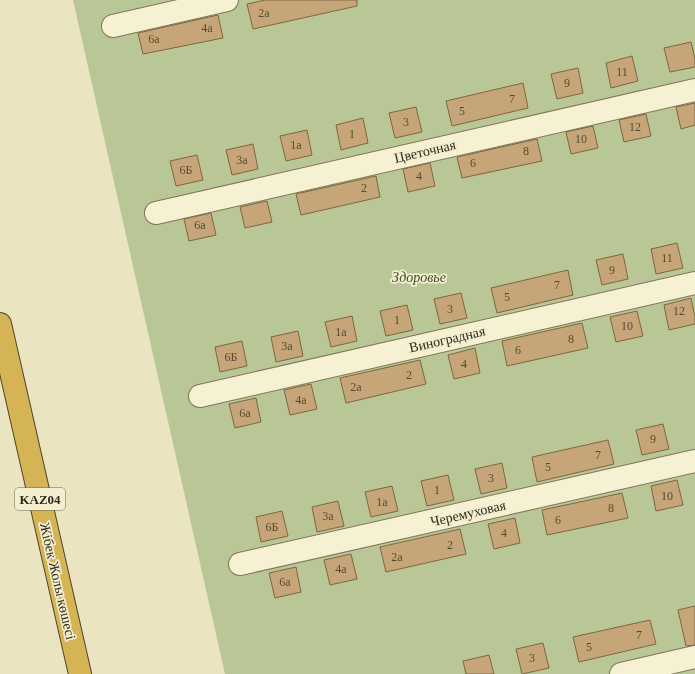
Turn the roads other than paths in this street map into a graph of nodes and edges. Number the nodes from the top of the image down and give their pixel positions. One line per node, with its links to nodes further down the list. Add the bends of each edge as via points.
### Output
1 (227, 0): 2 (street)
2 (113, 26)
3 (695, 90): 4 (street, Цветочная)
4 (156, 213)
5 (695, 283): 7 (street, Виноградная)
6 (0, 324): 11 (highway, Жібек Жолы көшесі / KАZ04)
7 (200, 396)
8 (695, 461): 9 (street, Черемуховая)
9 (240, 564)
10 (695, 657): 12 (street)
11 (80, 674)
12 (621, 674)

